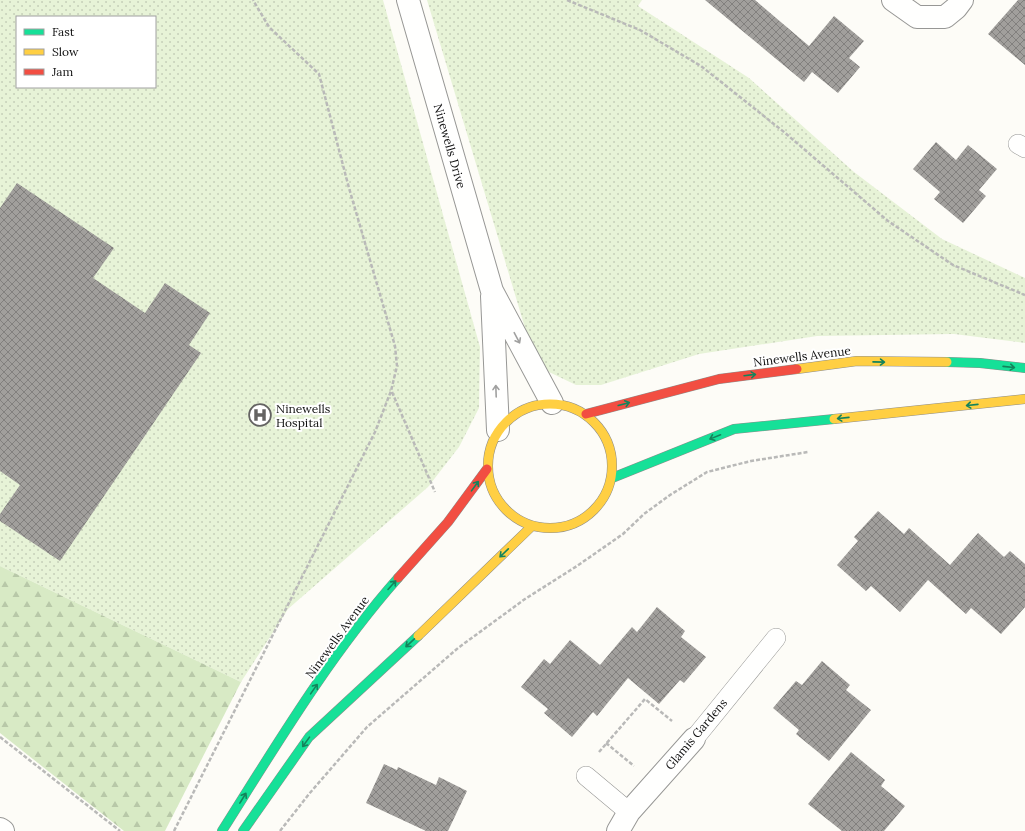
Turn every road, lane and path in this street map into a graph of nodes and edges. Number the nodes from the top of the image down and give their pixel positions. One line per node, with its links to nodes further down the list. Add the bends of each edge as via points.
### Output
1 (253, 0): 9 (path, via 269,27 319,74 394,346 397,366)
2 (408, 0): 6 (street, Ninewells Drive)
3 (567, 0): 7 (path, via 640,30 701,66 784,132 888,221 953,265)
4 (893, 0): 5 (street, via 917,16 945,17)
5 (962, 0)
6 (492, 291): 11 (street, Ninewells Drive, one-way to 11); 13 (street, Ninewells Drive, one-way to 6)
7 (1025, 296)
8 (1025, 368): 12 (street, Ninewells Avenue, one-way to 8, via 719,379 856,362 980,363)
9 (391, 392): 17 (path); 29 (path, via 375,432)
10 (1025, 399): 16 (street, one-way to 16, via 734,430)
11 (552, 403): 12 (street, via 570,406); 13 (street, via 531,406 512,415)
12 (586, 414): 16 (street, via 599,427 608,442)
13 (498, 430): 15 (street, via 489,449)
14 (814, 451): 32 (path, via 751,461 707,472 670,495 622,534 458,648 367,726)
15 (487, 469): 17 (street, Ninewells Avenue, one-way to 15); 18 (street, via 491,488 500,505 515,518)
16 (612, 478): 18 (street, via 606,495 596,509 582,520 567,526)
17 (448, 522): 30 (street, Ninewells Avenue, one-way to 17, via 293,718 370,609)
18 (532, 526): 31 (street, one-way to 31, via 309,737)
19 (776, 638): 21 (lane, Glamis Gardens)
20 (0, 737): 28 (path)
21 (694, 739): 22 (path, via 645,699); 24 (street, Glamis Gardens)
22 (606, 744): 23 (path, via 588,765); 24 (path)
23 (586, 776): 25 (lane)
24 (655, 783): 25 (street, Glamis Gardens)
25 (629, 812): 33 (street, Glamis Gardens)
26 (0, 829): 27 (street)
27 (3, 831)
28 (120, 831)
29 (174, 831)
30 (222, 831)
31 (243, 831)
32 (280, 831)
33 (618, 831)

